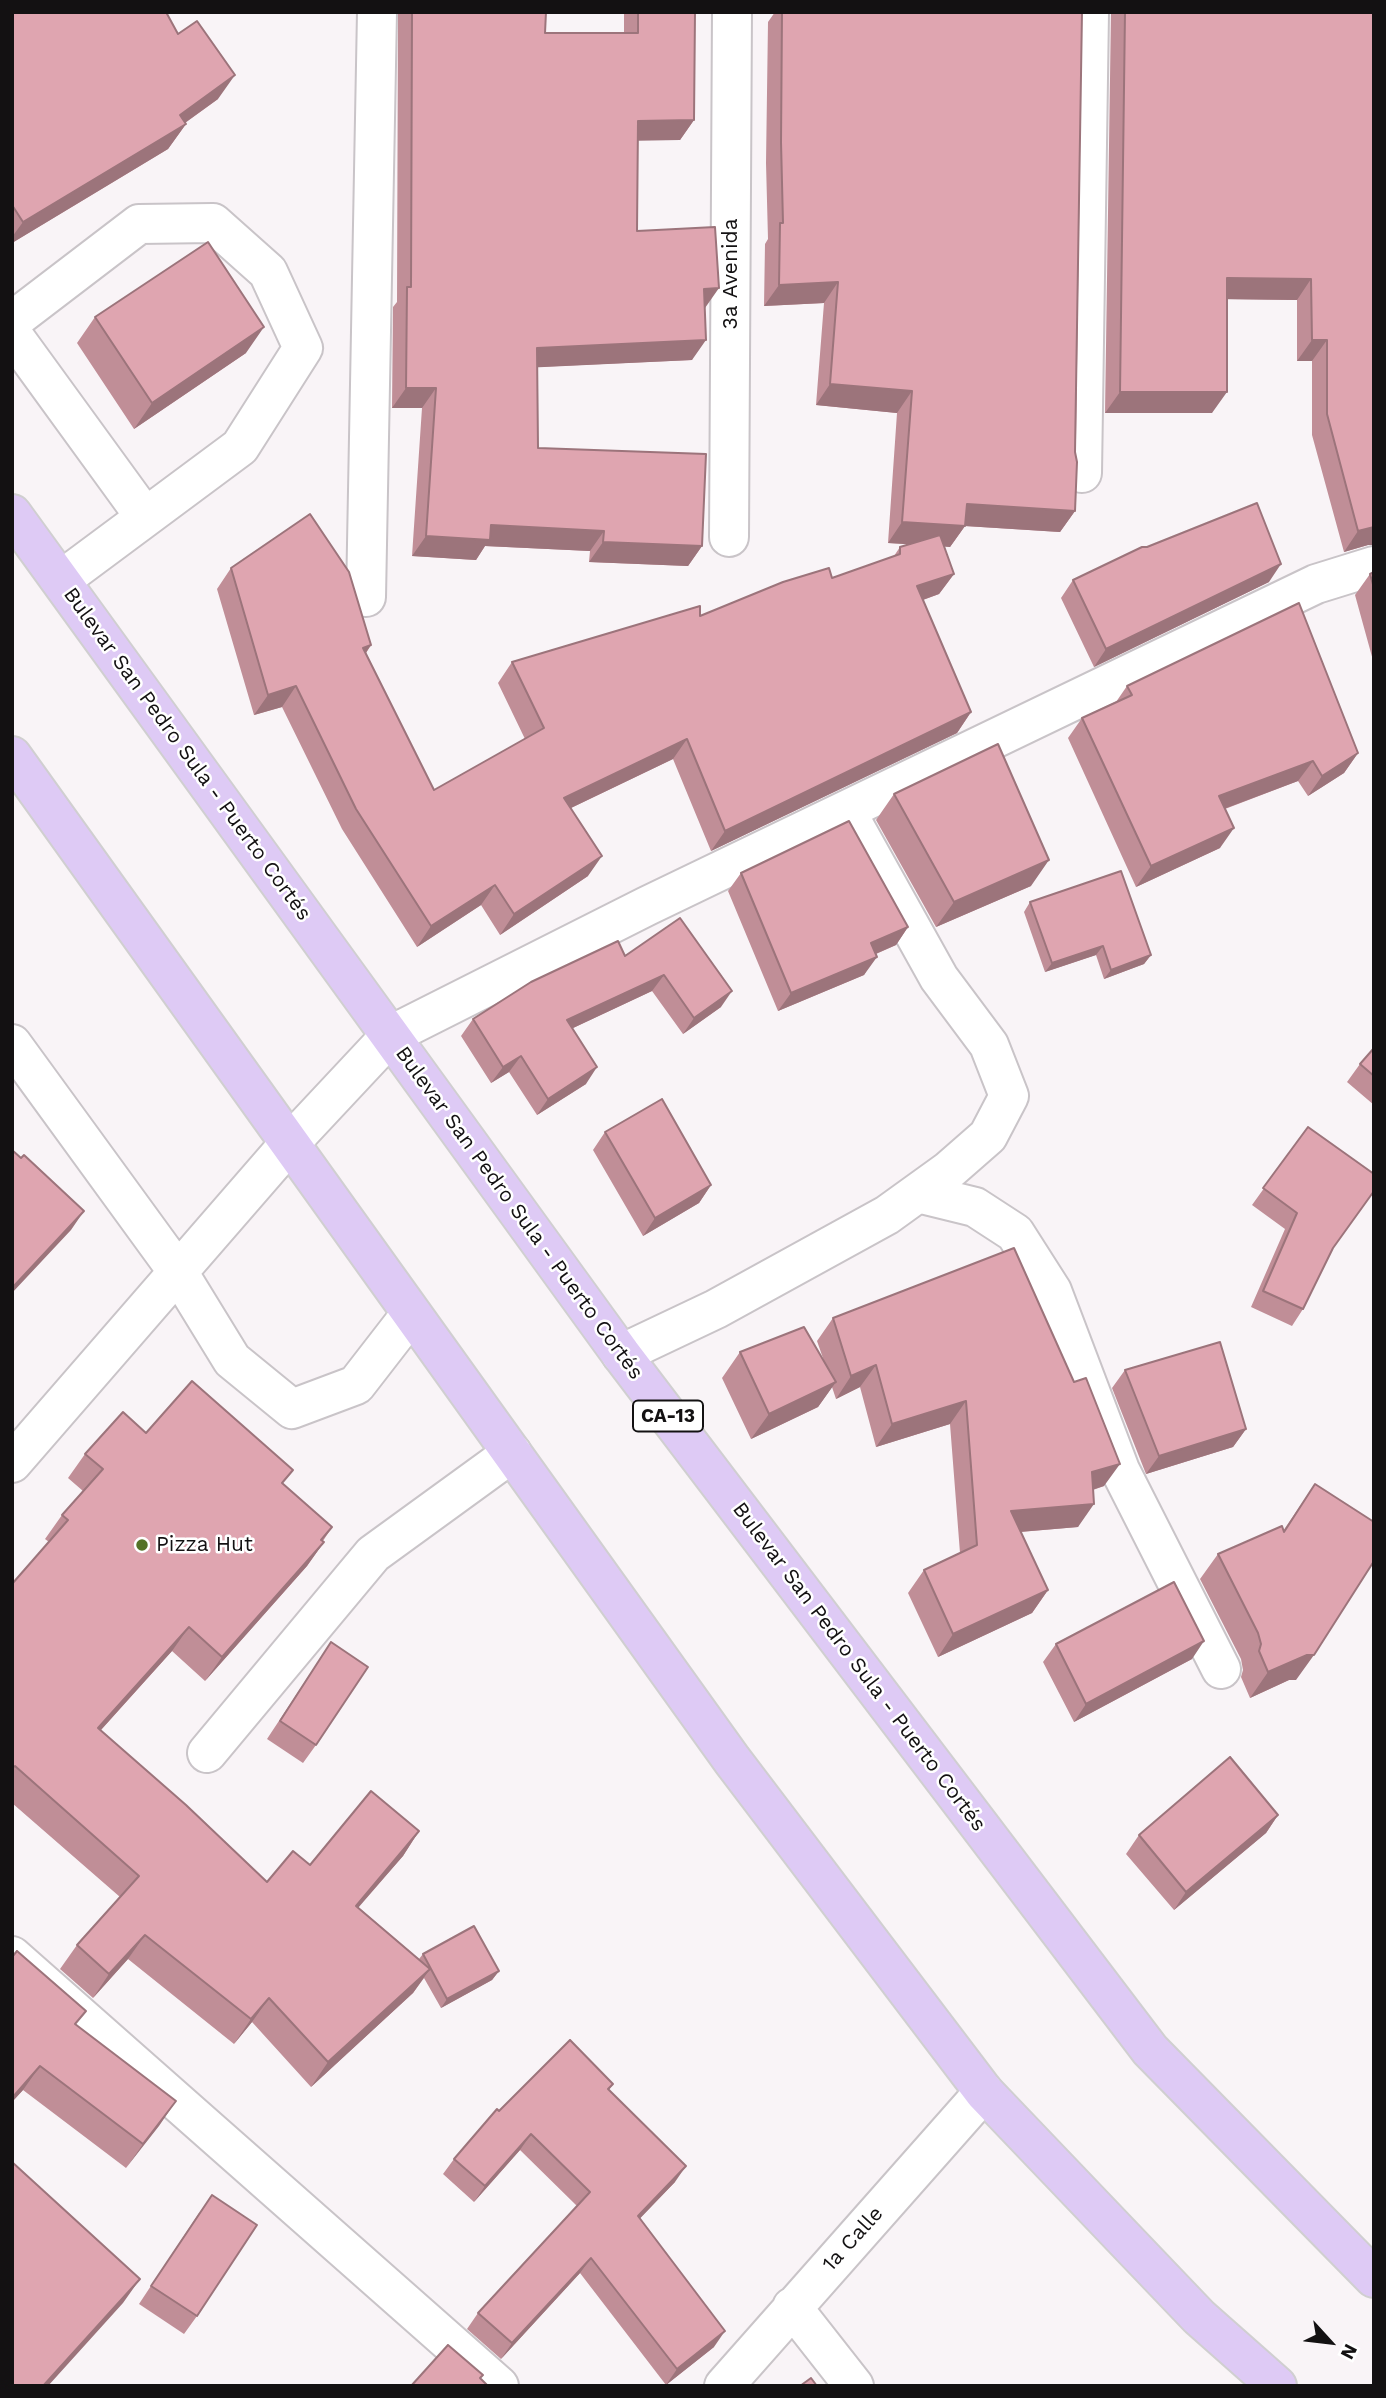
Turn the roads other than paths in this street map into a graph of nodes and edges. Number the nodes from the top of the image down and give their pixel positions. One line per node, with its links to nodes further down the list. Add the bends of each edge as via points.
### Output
1 (377, 12): 12 (street)
2 (732, 12): 9 (street, 3a Avenida)
3 (1089, 12): 6 (street)
4 (12, 321): 8 (street, via 139,224 214,223 268,272 303,348 240,447)
5 (12, 334): 8 (street)
6 (1082, 473)
7 (12, 514): 11 (highway, Bulevar San Pedro Sula - Puerto Cortés / CA-13)
8 (145, 517): 11 (street)
9 (729, 537)
10 (1374, 565): 14 (street, via 1316,584)
11 (61, 580): 15 (highway, Bulevar San Pedro Sula - Puerto Cortés / CA-13)
12 (366, 597)
13 (12, 756): 17 (highway)
14 (846, 811): 15 (street); 18 (street, via 939,978 989,1045 1009,1096 988,1136)
15 (391, 1035): 17 (street); 21 (highway, Bulevar San Pedro Sula - Puerto Cortés / CA-13)
16 (12, 1044): 19 (street)
17 (289, 1144): 19 (street); 20 (highway)
18 (918, 1193): 21 (street, via 887,1215 716,1309); 24 (street, via 975,1208 1015,1233 1052,1290 1120,1470)
19 (178, 1272): 20 (street, via 232,1360 292,1409 356,1385); 23 (street)
20 (411, 1314): 22 (highway)
21 (621, 1354): 28 (highway, Bulevar San Pedro Sula - Puerto Cortés / CA-13, via 1150,2050)
22 (512, 1453): 25 (street, via 373,1554); 27 (highway, via 732,1760)
23 (12, 1463)
24 (1221, 1669)
25 (208, 1753)
26 (12, 1956): 30 (street)
27 (984, 2092): 29 (street, 1a Calle); 33 (highway, via 1199,2317)
28 (1374, 2278)
29 (792, 2307): 31 (street, 1a Calle); 32 (street)
30 (499, 2386)
31 (723, 2386)
32 (854, 2386)
33 (1277, 2386)

